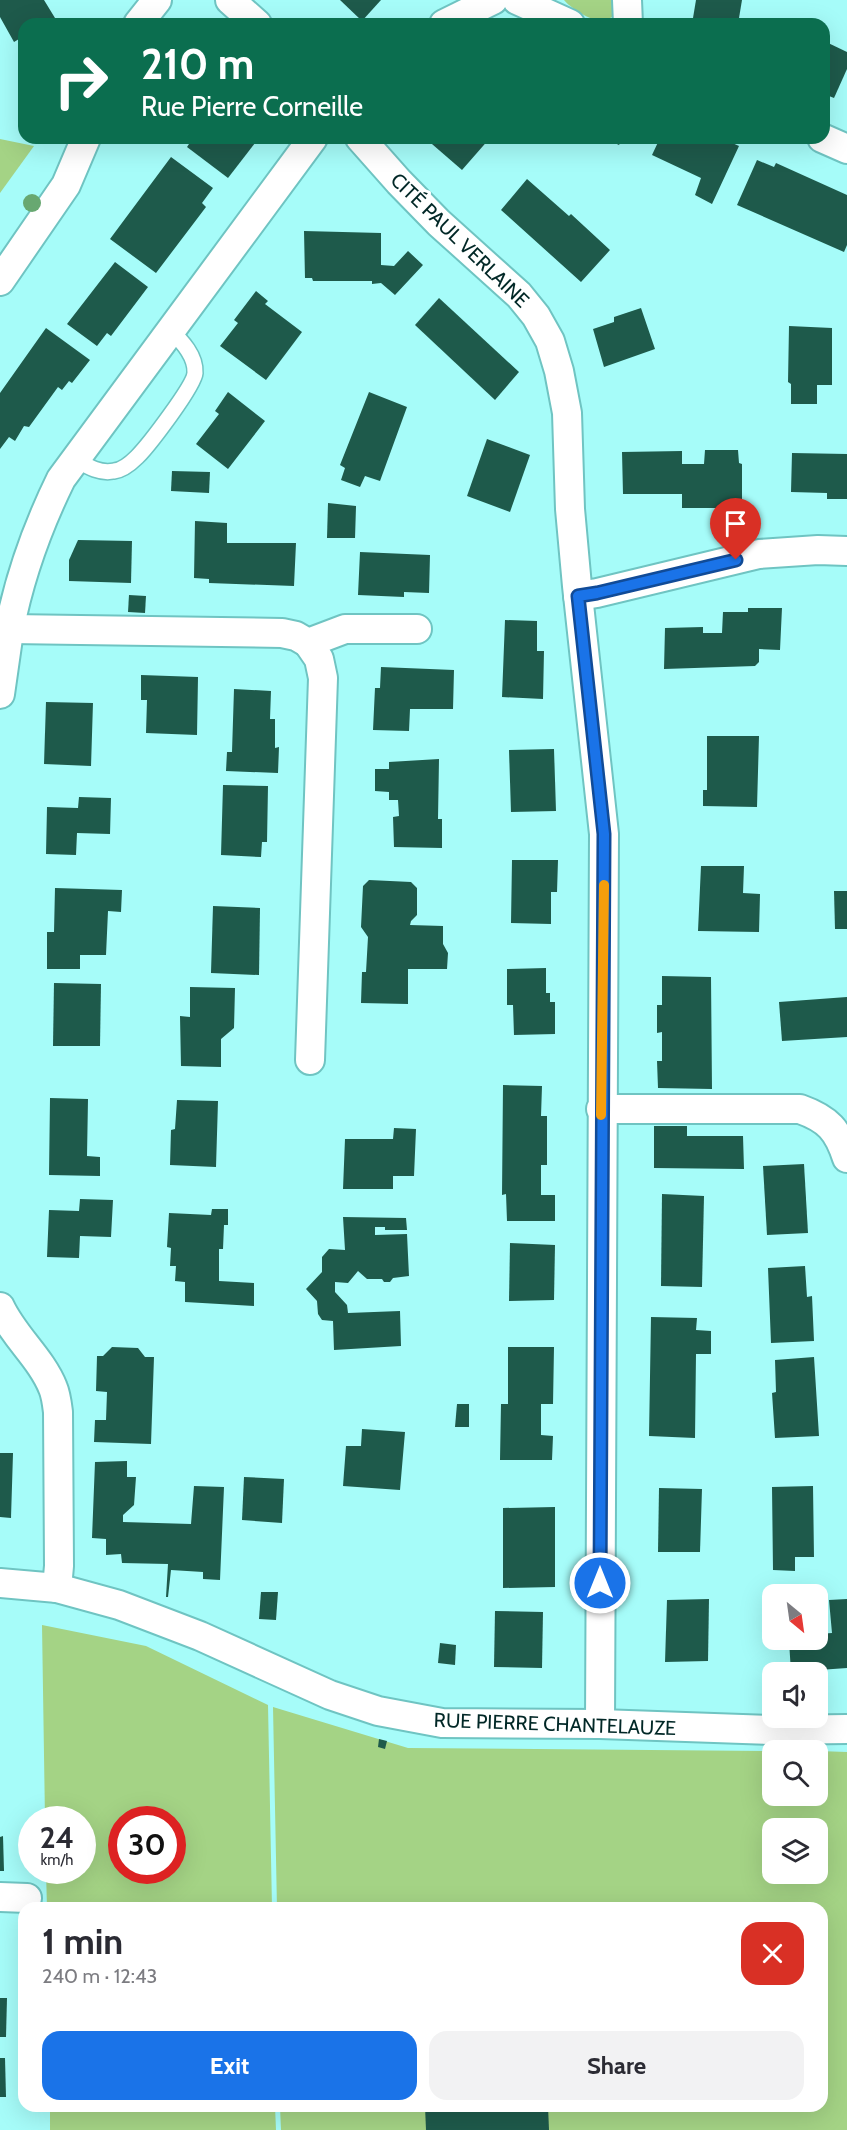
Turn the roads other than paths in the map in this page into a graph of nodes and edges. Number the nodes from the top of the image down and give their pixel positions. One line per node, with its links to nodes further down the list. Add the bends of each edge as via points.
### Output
1 (157, 0): 6 (street)
2 (230, 0): 7 (street)
3 (493, 0): 8 (street)
4 (517, 0): 9 (street)
5 (627, 0): 10 (street)
6 (143, 18)
7 (250, 18)
8 (456, 18)
9 (557, 18)
10 (628, 18)
11 (830, 142): 15 (street)
12 (83, 144): 16 (street, via 66,185)
13 (309, 144): 17 (street)
14 (365, 144): 20 (street, CITÉ PAUL VERLAINE, via 431,215 519,295 550,341 567,413)
15 (847, 149)
16 (0, 281)
17 (170, 330): 18 (street); 18 (lane, via 182,340 192,358 194,380 187,392 124,468 96,471)
18 (75, 459): 21 (street, via 44,514)
19 (847, 551): 20 (street, via 759,554)
20 (578, 596): 26 (street, CITÉ PAUL VERLAINE, via 604,834)
21 (9, 629): 23 (street, via 282,633); 24 (street)
22 (417, 629): 23 (street, via 345,629)
23 (309, 643): 25 (street, via 319,659 322,678)
24 (0, 694)
25 (310, 1060)
26 (602, 1109): 27 (street, via 800,1110 818,1116 834,1128); 31 (street, CITÉ PAUL VERLAINE)
27 (847, 1158)
28 (0, 1308): 30 (street, via 54,1390 58,1412)
29 (0, 1583): 30 (street, RUE PIERRE CHANTELAUZE)
30 (57, 1588): 31 (street, RUE PIERRE CHANTELAUZE, via 119,1605 200,1636 330,1695 378,1711 442,1723)
31 (600, 1725): 32 (street, RUE PIERRE CHANTELAUZE)
32 (847, 1729)

